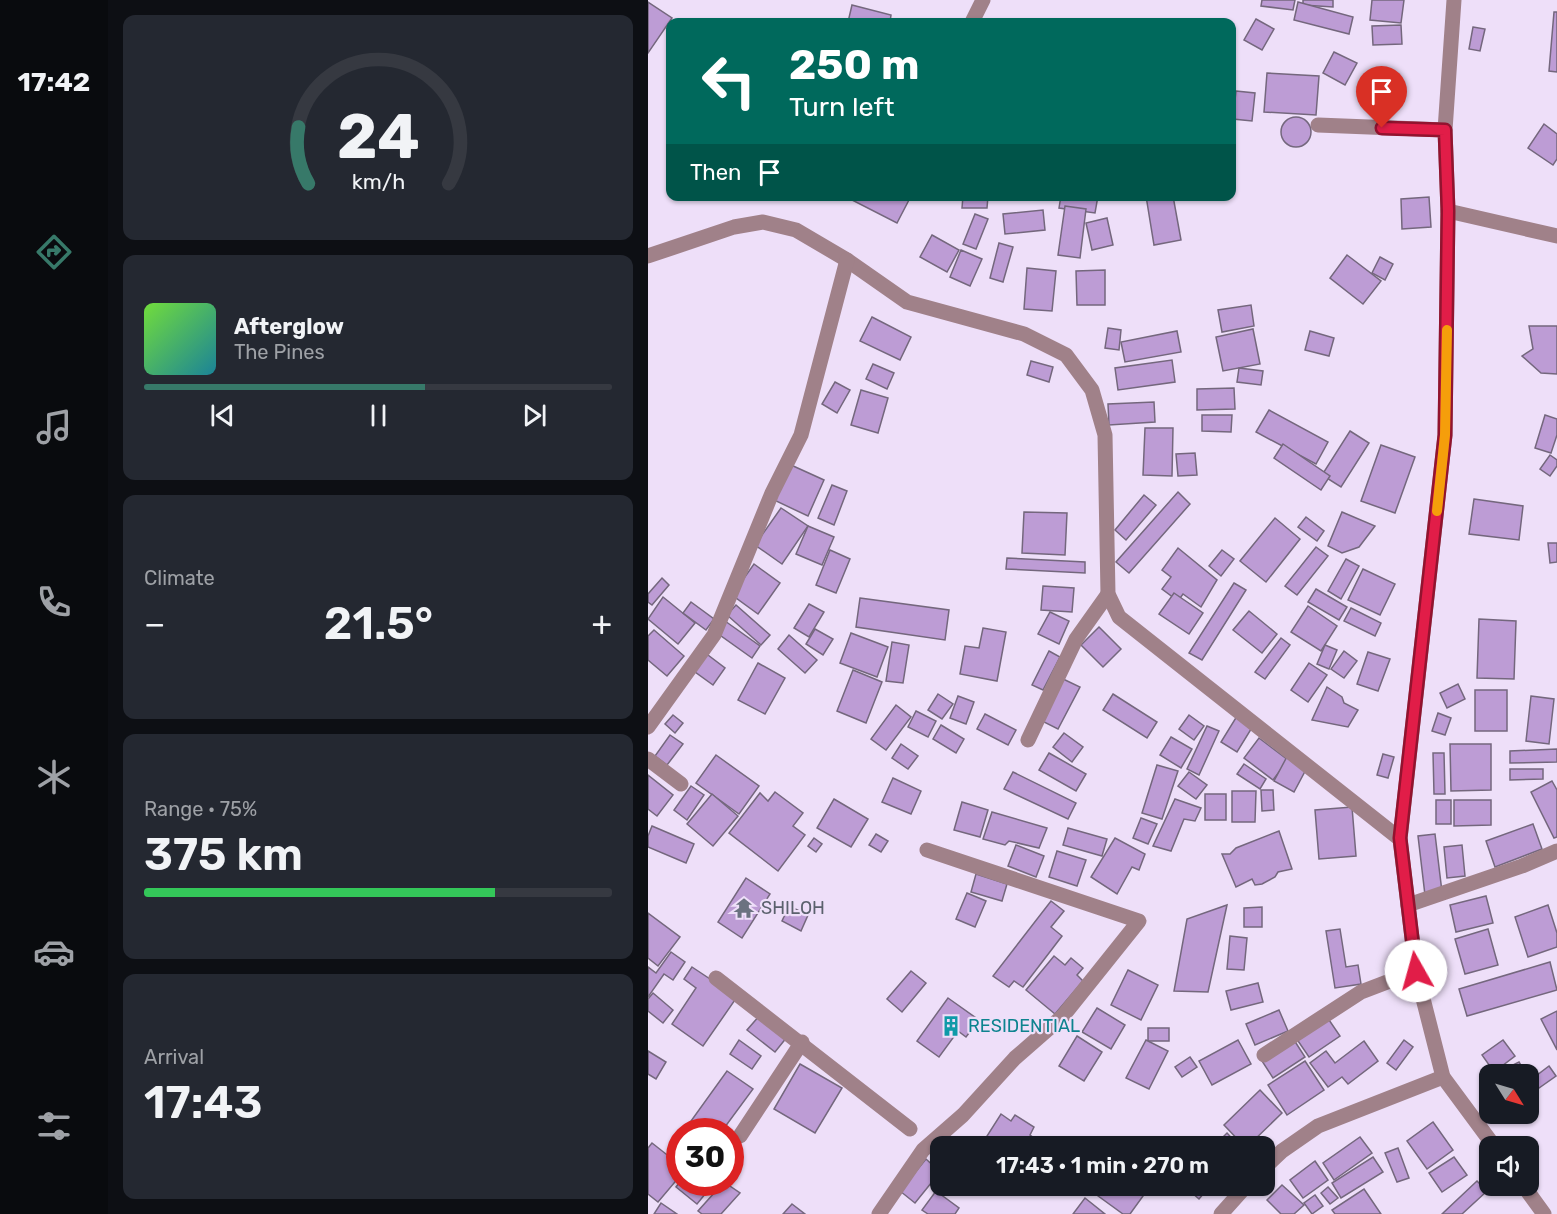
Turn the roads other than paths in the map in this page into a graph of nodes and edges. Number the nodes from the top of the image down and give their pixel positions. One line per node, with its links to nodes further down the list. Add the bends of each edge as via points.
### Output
1 (983, 0): 3 (street)
2 (1454, 0): 5 (street)
3 (974, 18)
4 (1318, 125): 5 (street)
5 (1445, 130): 6 (street)
6 (1448, 211): 7 (street); 15 (street, via 1445,435)
7 (1557, 236)
8 (648, 256): 9 (street, via 734,227 763,222 796,230)
9 (847, 260): 10 (street, via 907,302 1024,334 1066,356 1092,390 1105,435); 11 (street, via 794,452 772,493 714,635)
10 (1108, 594): 12 (street, via 1076,639); 15 (street, via 1119,617)
11 (648, 727)
12 (1028, 740)
13 (648, 759): 14 (street)
14 (681, 784)
15 (1400, 838): 18 (street)
16 (927, 850): 30 (street, via 1138,921 1063,1016 923,1150)
17 (1557, 851): 18 (street)
18 (1408, 905): 19 (street)
19 (1416, 971): 22 (street, via 1360,992); 23 (street)
20 (716, 978): 21 (street)
21 (802, 1042): 24 (street); 25 (street)
22 (1264, 1056)
23 (1443, 1077): 26 (street); 27 (street, via 1318,1126)
24 (910, 1129)
25 (744, 1130)
26 (1487, 1136)
27 (1275, 1158)
28 (1237, 1196): 31 (street)
29 (1531, 1196): 32 (street)
30 (879, 1214)
31 (1221, 1214)
32 (1544, 1214)

